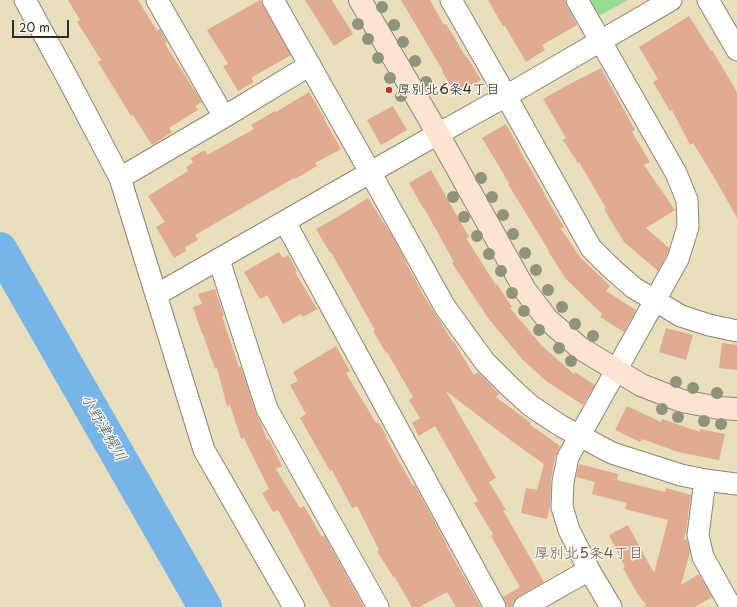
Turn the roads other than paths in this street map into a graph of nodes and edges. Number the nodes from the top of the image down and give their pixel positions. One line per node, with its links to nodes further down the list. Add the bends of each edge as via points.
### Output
1 (25, 0): 16 (street)
2 (157, 0): 13 (street)
3 (273, 0): 11 (street)
4 (360, 0): 14 (street)
5 (451, 0): 12 (street)
6 (577, 0): 9 (street)
7 (672, 0): 9 (street)
8 (708, 0): 10 (street)
9 (600, 41): 12 (street); 20 (street, via 676,173 687,200 688,227 678,259)
10 (737, 50)
11 (310, 65): 13 (street); 15 (street)
12 (506, 96): 14 (street); 20 (street, via 591,248 634,288)
13 (224, 117): 16 (street)
14 (438, 134): 15 (street); 22 (street, via 525,290 547,319 580,348)
15 (370, 172): 17 (street); 24 (street, via 445,307 485,362 531,406)
16 (120, 178): 19 (street)
17 (285, 222): 18 (street); 30 (street)
18 (219, 260): 19 (street); 29 (street, via 267,409)
19 (156, 295): 28 (street, via 204,450)
20 (655, 301): 21 (street, via 681,316); 22 (street)
21 (737, 331)
22 (616, 371): 23 (street, via 641,385 682,401); 24 (street)
23 (737, 409)
24 (580, 436): 25 (street, via 612,453); 27 (street, via 568,456 562,507 569,530)
25 (705, 480): 26 (street); 33 (street, via 698,535 701,550)
26 (737, 484)
27 (589, 570): 31 (street); 32 (street)
28 (294, 607)
29 (378, 607)
30 (495, 607)
31 (524, 607)
32 (611, 607)
33 (731, 607)

